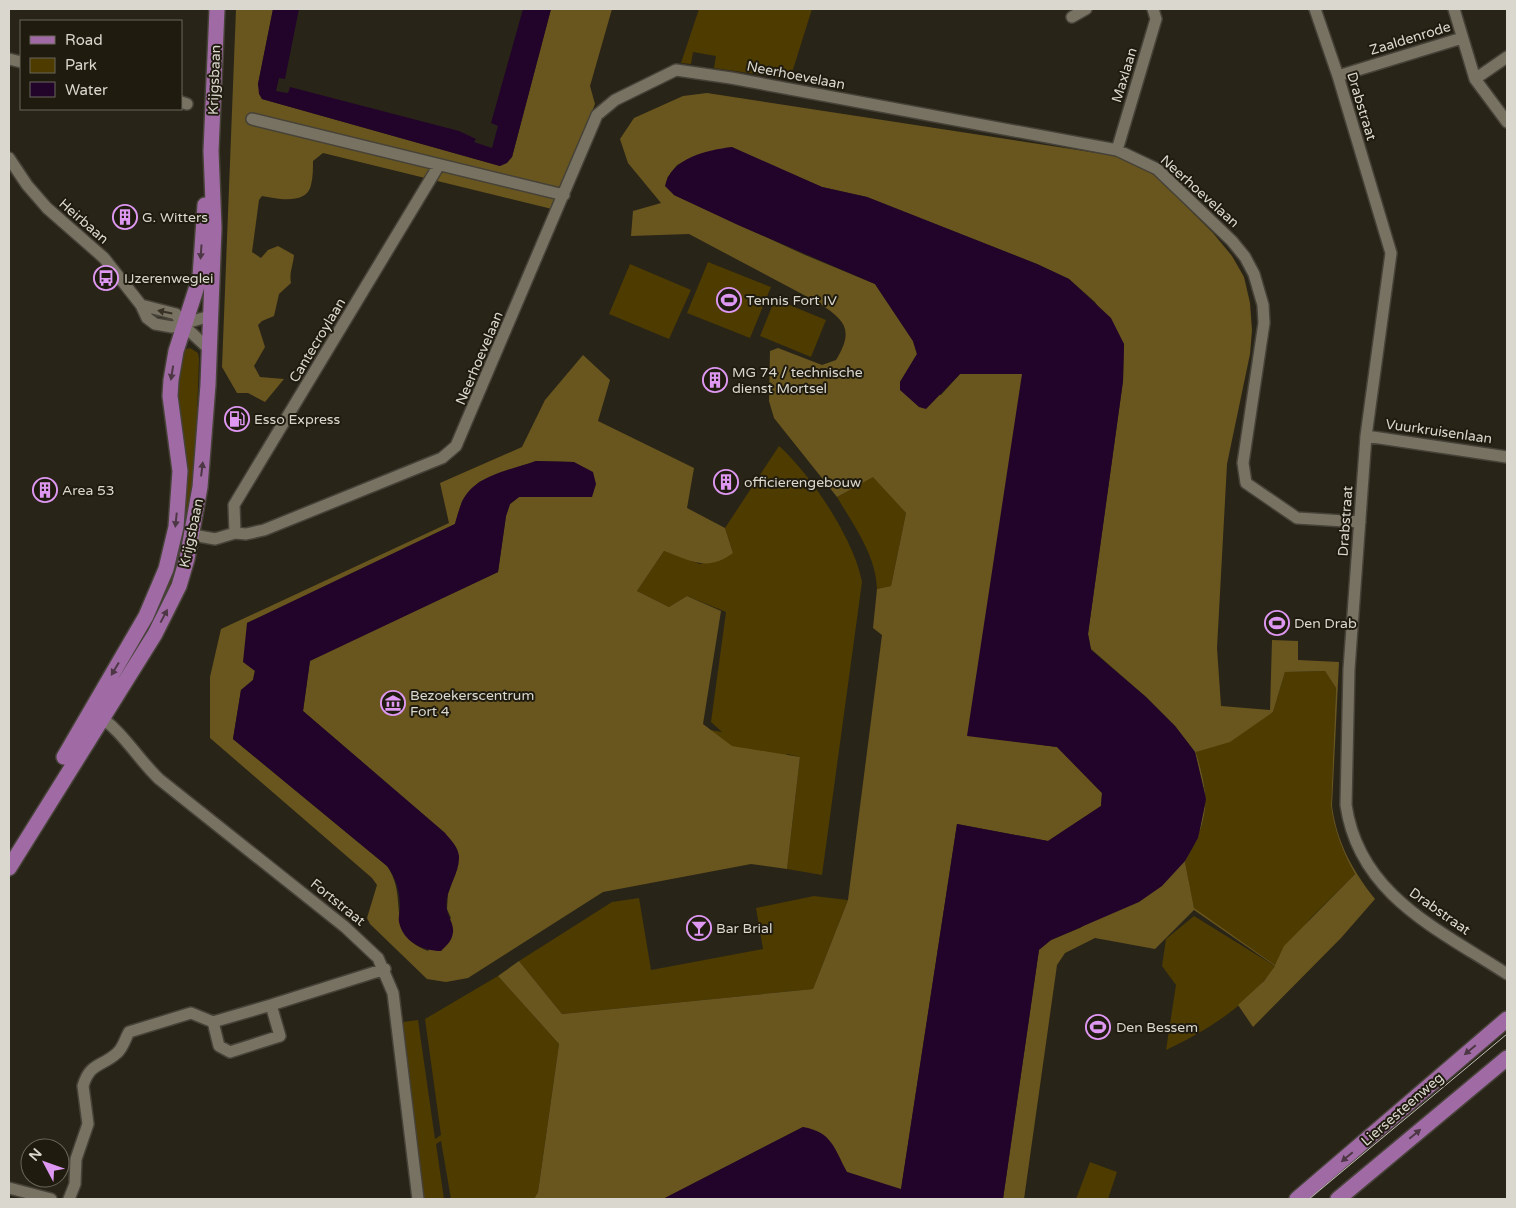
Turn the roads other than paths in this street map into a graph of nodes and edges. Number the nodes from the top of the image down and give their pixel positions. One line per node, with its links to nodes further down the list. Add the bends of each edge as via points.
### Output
1 (217, 9): 14 (main road, Krijgsbaan)
2 (1086, 9): 6 (street)
3 (1153, 9): 13 (street, Maxlaan, via 1156,19)
4 (1316, 9): 9 (street, Drabstraat)
5 (1454, 9): 7 (street)
6 (1072, 17)
7 (1462, 38): 9 (street, Zaaldenrode); 10 (street)
8 (1507, 57): 10 (street)
9 (1338, 76): 21 (street, Drabstraat, via 1391,253)
10 (1475, 79): 12 (street)
11 (252, 119): 16 (street)
12 (1507, 122)
13 (1117, 150): 17 (street, Neerhoevelaan, via 676,70 603,108 593,123); 23 (street, Neerhoevelaan, via 1140,159 1162,174 1232,240 1254,274 1264,323 1243,463 1246,483 1297,518)
14 (212, 151): 18 (main road, Krijgsbaan, via 214,228); 19 (main road, Krijgsbaan, one-way to 19, via 207,173 200,277)
15 (9, 158): 19 (street, Heirbaan, via 46,208 104,258 141,305 176,314)
16 (440, 165): 17 (street); 24 (street, Cantecroylaan, via 234,506)
17 (564, 194): 24 (street, Neerhoevelaan, via 456,446 437,460 264,530)
18 (210, 316): 19 (street); 20 (main road, Krijgsbaan)
19 (183, 325): 20 (street, Heirbaan); 26 (main road, Krijgsbaan, one-way to 26, via 170,396 180,471 172,548 157,592)
20 (209, 349): 25 (main road, Krijgsbaan, one-way to 20, via 203,460)
21 (1366, 436): 22 (street, Vuurkruisenlaan); 23 (street, Drabstraat)
22 (1507, 457)
23 (1360, 522): 30 (street, Drabstraat, via 1349,669 1346,805 1350,831 1370,870 1401,903)
24 (235, 533): 25 (street, Neerhoevelaan, via 215,539)
25 (192, 535): 26 (main road, Krijgsbaan, one-way to 25, via 168,609 179,586)
26 (97, 714): 27 (main road, Krijgsbaan); 28 (main road, Krijgsbaan); 29 (street, Fortstraat, via 113,724 144,765 159,779 345,927 369,948)
27 (9, 848)
28 (9, 868)
29 (385, 969): 31 (street); 39 (street, Fortstraat, via 394,992)
30 (1507, 974)
31 (271, 1005): 33 (street); 33 (street, via 280,1036 230,1052 220,1046)
32 (1507, 1019): 40 (main road, Liersesteenweg, one-way to 40)
33 (213, 1022): 38 (street, via 191,1013 129,1032 118,1052 90,1070 83,1086 88,1124 76,1159 75,1184)
34 (1507, 1058): 36 (main road, Liersesteenweg, one-way to 34)
35 (9, 1188): 37 (street)
36 (1347, 1196)
37 (51, 1199)
38 (69, 1199)
39 (418, 1199)
40 (1297, 1199)

